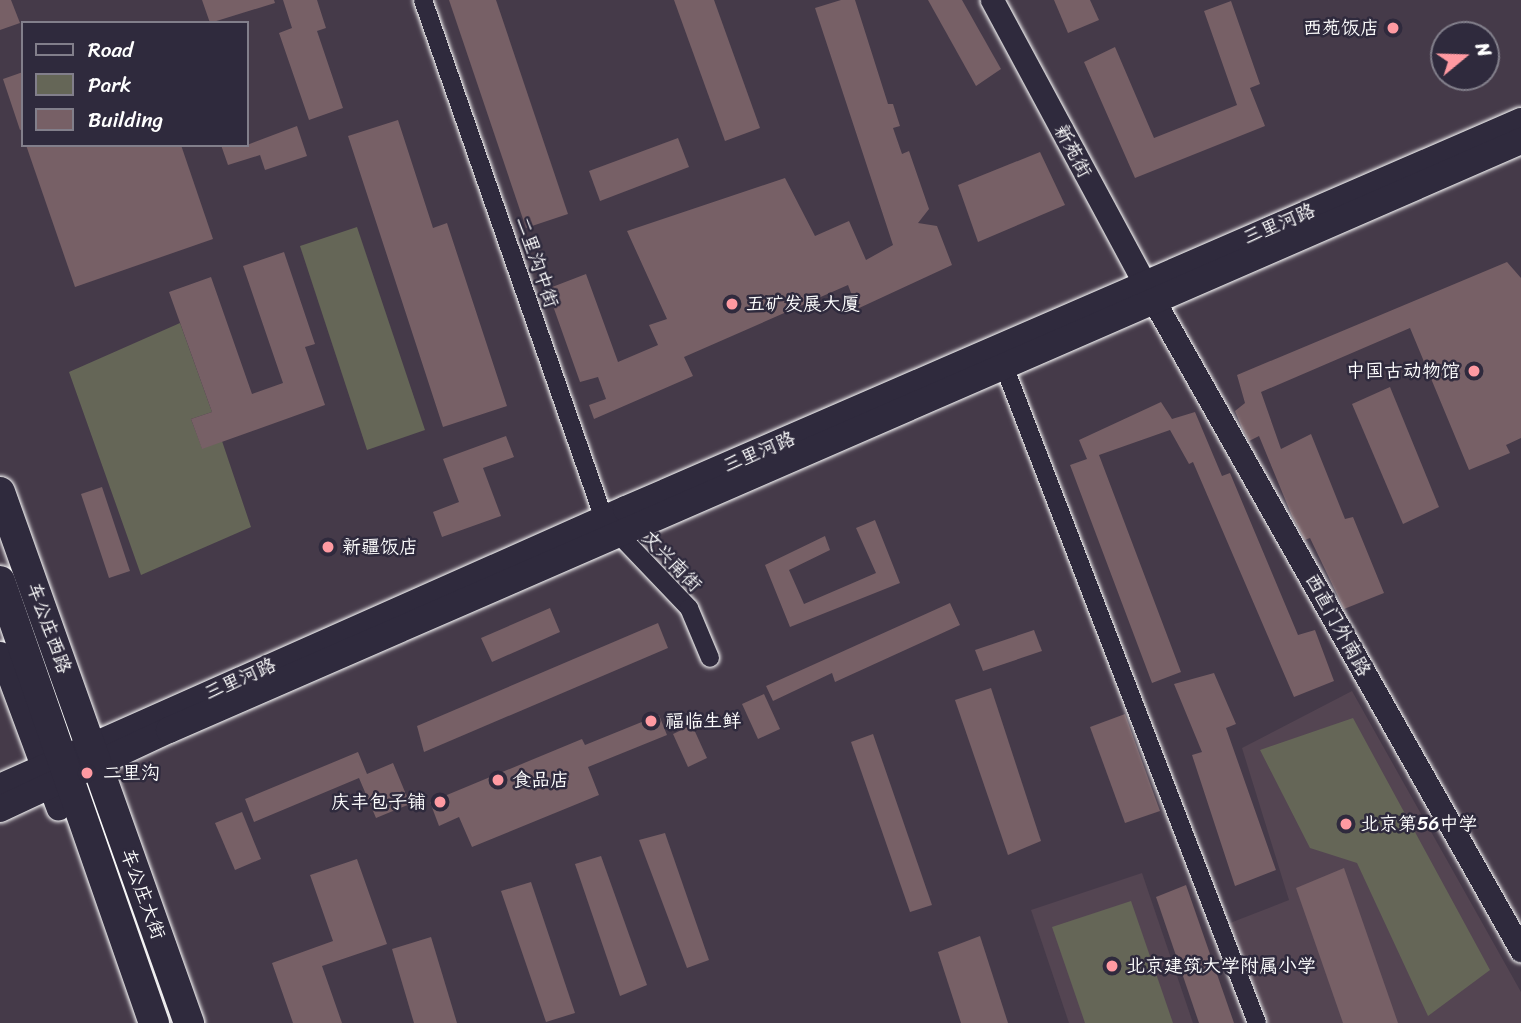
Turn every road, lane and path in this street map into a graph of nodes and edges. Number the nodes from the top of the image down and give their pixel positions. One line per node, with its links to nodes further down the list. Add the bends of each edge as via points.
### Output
1 (423, 0): 8 (street, 二里沟中街)
2 (992, 0): 5 (street, 新苑街)
3 (1521, 121): 5 (main road, 三里河路)
4 (1521, 141): 5 (main road, 三里河路)
5 (1149, 292): 6 (main road, 三里河路); 8 (main road, 三里河路); 15 (street, 西直门外南路)
6 (1004, 366): 8 (main road, 三里河路); 18 (street)
7 (0, 492): 12 (main road, 车公庄西路)
8 (611, 527): 11 (street, 文兴南街, via 689,608); 12 (main road, 三里河路)
9 (0, 581): 12 (main road, 车公庄西路)
10 (0, 653): 12 (street)
11 (710, 658)
12 (67, 773): 13 (main road, 三里河路); 14 (main road, 三里河路); 16 (main road, 车公庄大街); 17 (main road, 车公庄大街)
13 (0, 787)
14 (0, 809)
15 (1521, 950)
16 (154, 1023)
17 (189, 1023)
18 (1257, 1023)

